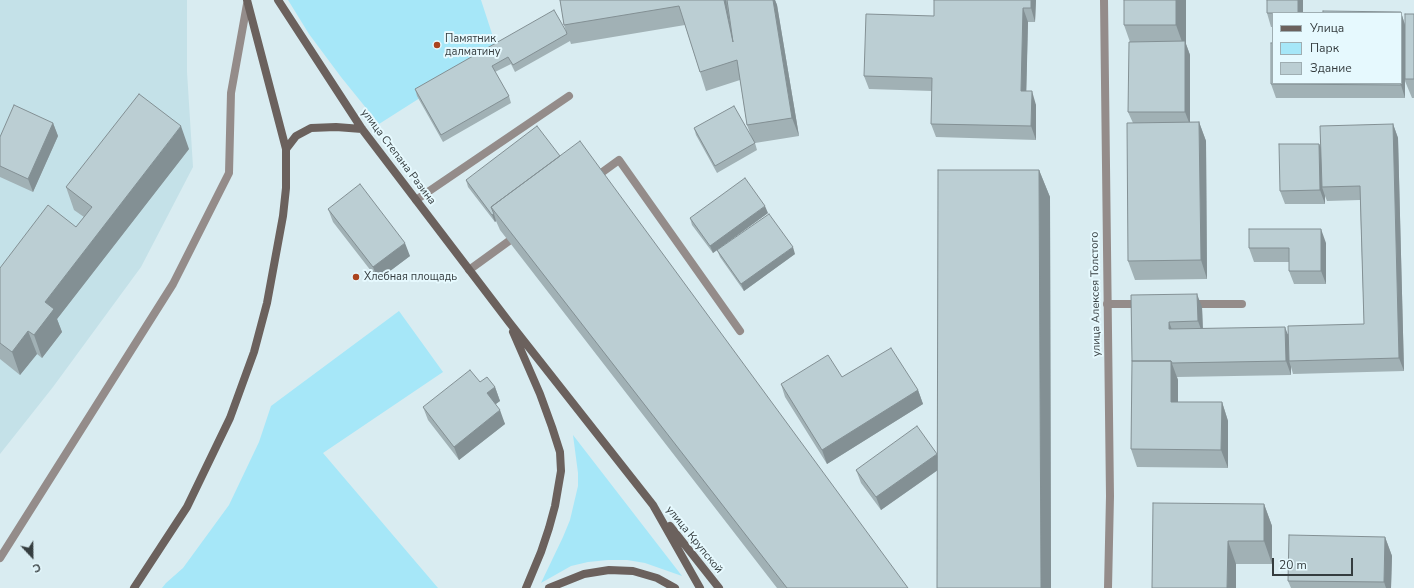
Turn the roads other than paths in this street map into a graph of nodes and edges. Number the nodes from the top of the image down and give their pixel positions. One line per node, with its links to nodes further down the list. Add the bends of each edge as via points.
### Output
1 (278, 0): 5 (main road, улица Степана Разина)
2 (1104, 0): 11 (street, улица Алексея Толстого)
3 (247, 2): 6 (main road); 18 (street, via 231,93 229,173 173,284)
4 (569, 96): 8 (street)
5 (362, 130): 6 (main road, via 311,128 296,136); 8 (main road, улица Степана Разина)
6 (286, 149): 19 (main road, via 283,216 267,303 254,352 230,418 187,507)
7 (597, 176): 16 (street, via 619,160)
8 (416, 200): 10 (main road, улица Степана Разина)
9 (509, 241): 10 (street)
10 (469, 270): 15 (main road, улица Степана Разина)
11 (1107, 304): 12 (street); 25 (street, улица Алексея Толстого, via 1110,496)
12 (1146, 304)
13 (1186, 304): 14 (street)
14 (1242, 304)
15 (509, 322): 17 (main road); 20 (main road, via 540,394 560,452 555,506 541,552)
16 (740, 331)
17 (653, 505): 23 (main road); 24 (main road, улица Крупской)
18 (0, 558)
19 (134, 588)
20 (526, 588)
21 (549, 588): 22 (main road, via 584,574 609,570 633,571 657,578)
22 (676, 588)
23 (700, 588)
24 (719, 588)
25 (1108, 588)

